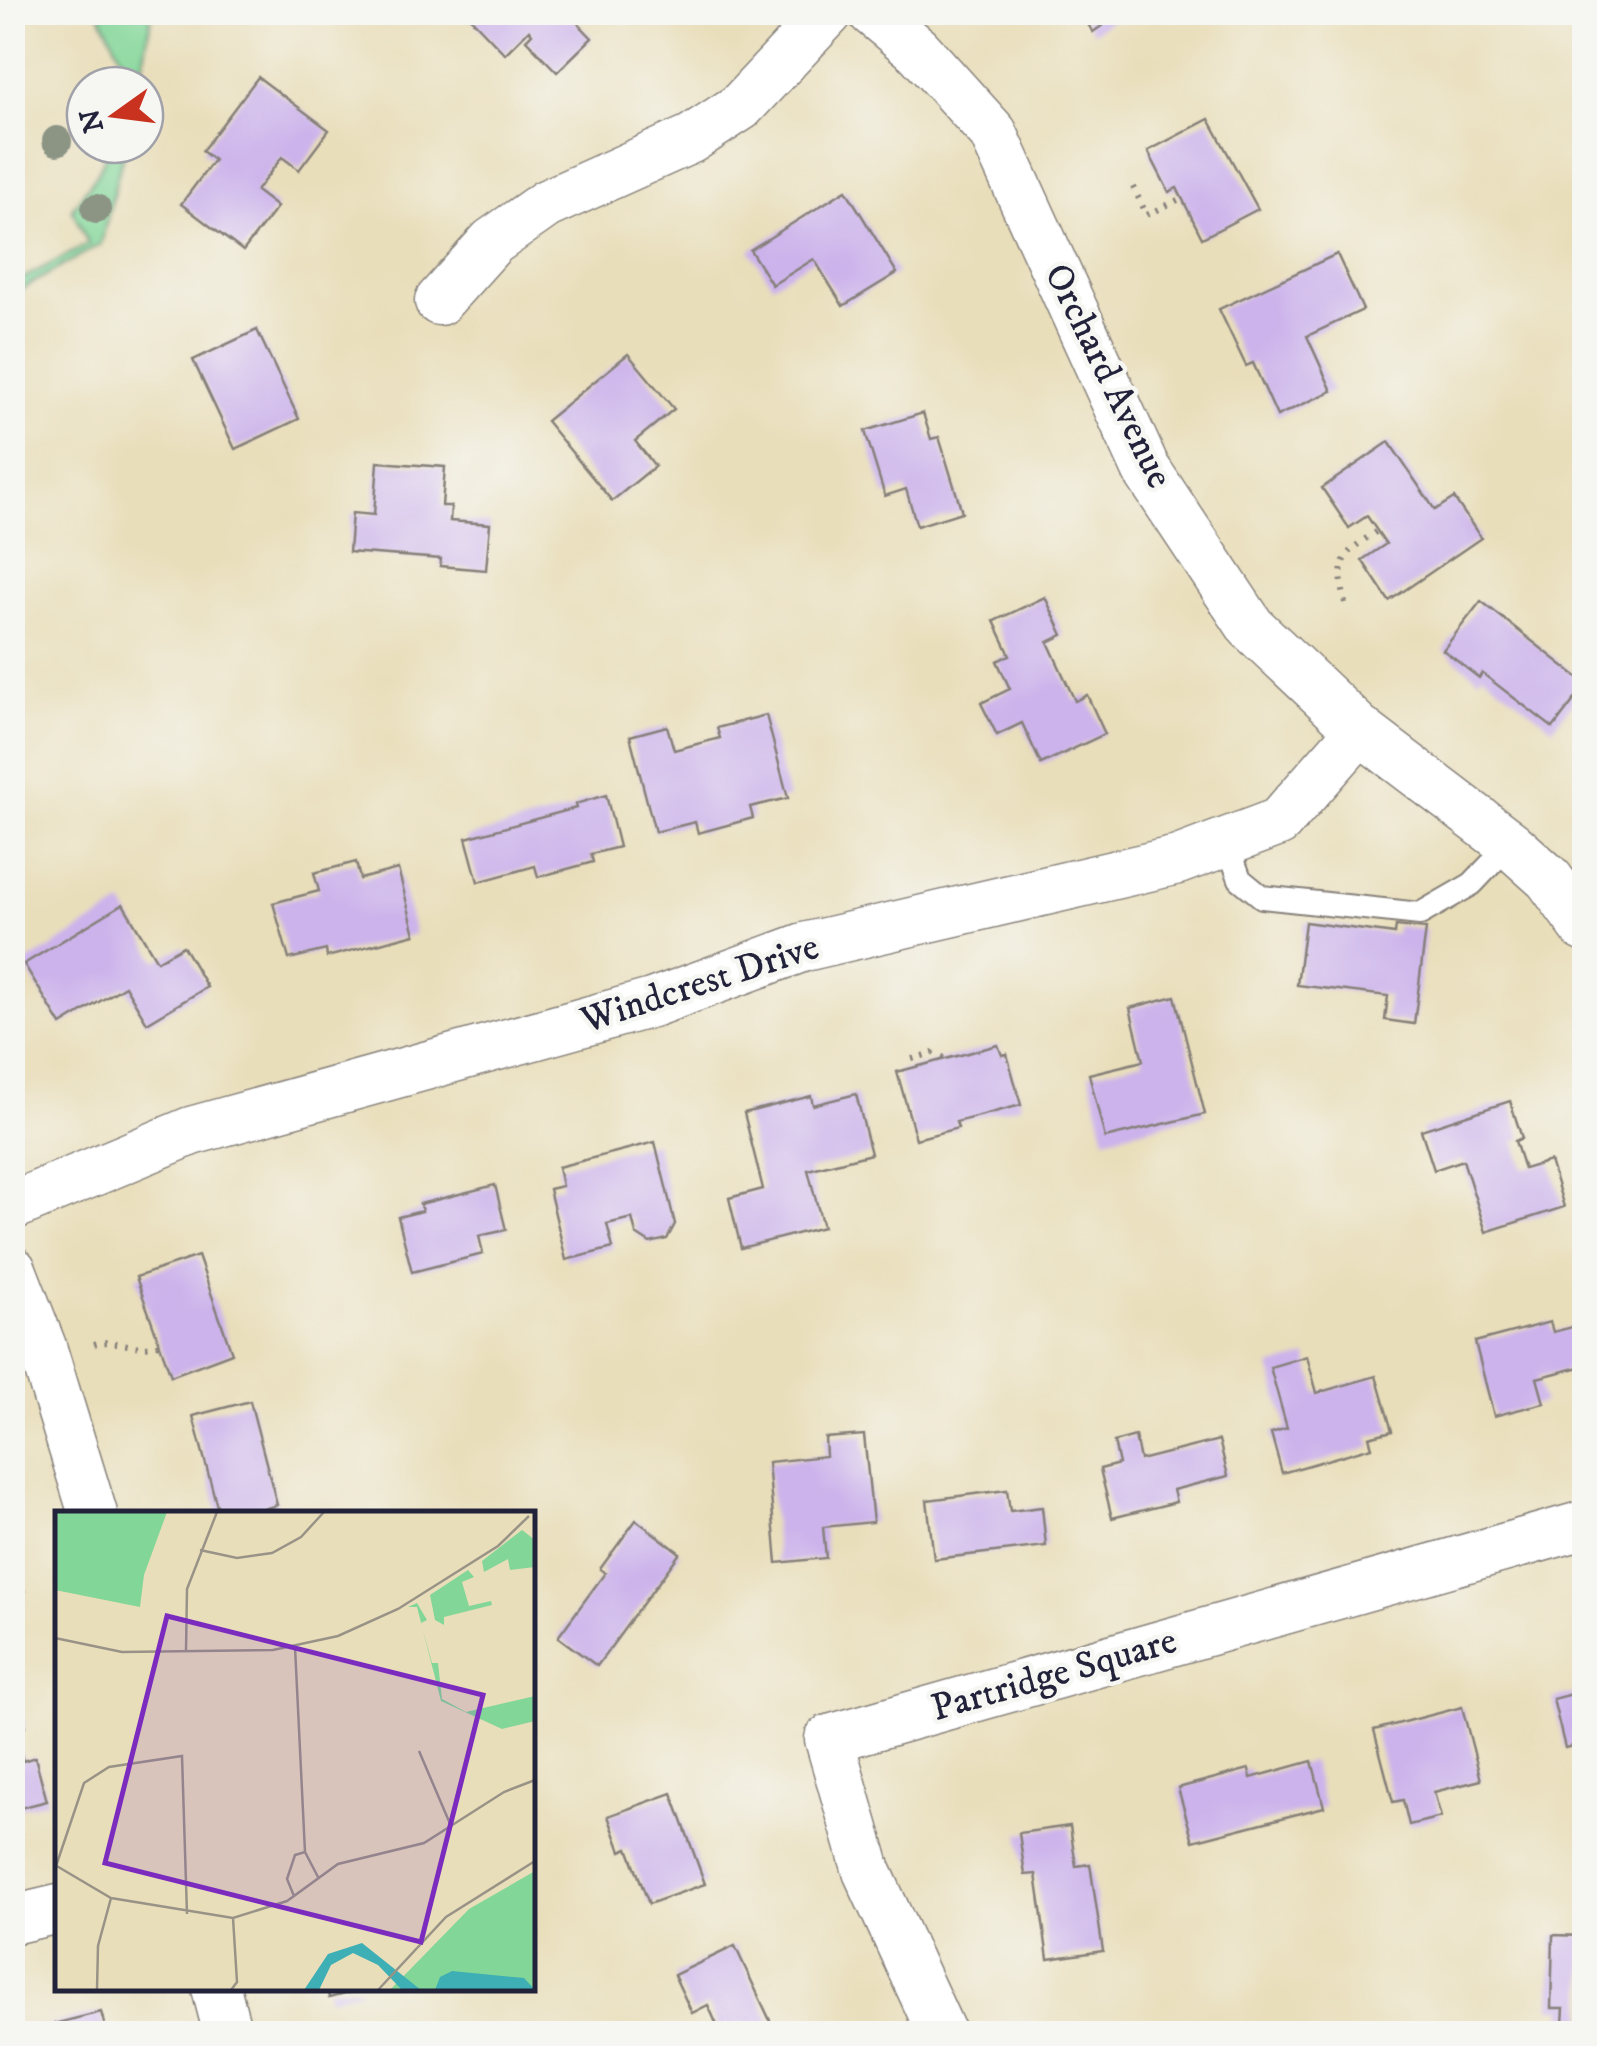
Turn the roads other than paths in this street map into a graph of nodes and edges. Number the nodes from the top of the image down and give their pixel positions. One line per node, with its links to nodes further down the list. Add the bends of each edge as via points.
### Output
1 (829, 12): 3 (street, via 740,106 691,139 546,204 492,242)
2 (872, 12): 4 (street, Orchard Avenue, via 918,50 993,133 1146,470 1252,627)
3 (439, 302)
4 (1360, 730): 5 (street, Windcrest Drive, via 1279,822); 6 (street, Orchard Avenue)
5 (1227, 842): 6 (lane, via 1240,879 1262,898 1420,914 1472,884); 8 (street, Windcrest Drive, via 1178,860 804,947 652,1002 191,1131)
6 (1510, 844): 7 (street, Orchard Avenue, via 1550,879)
7 (1584, 928)
8 (12, 1206)
9 (12, 1270): 10 (street)
10 (92, 1511)
11 (1584, 1524): 16 (street, Partridge Square, via 828,1739 867,1871)
12 (55, 1910): 13 (street)
13 (12, 1920)
14 (217, 1991): 15 (street)
15 (228, 2034)
16 (942, 2034)

